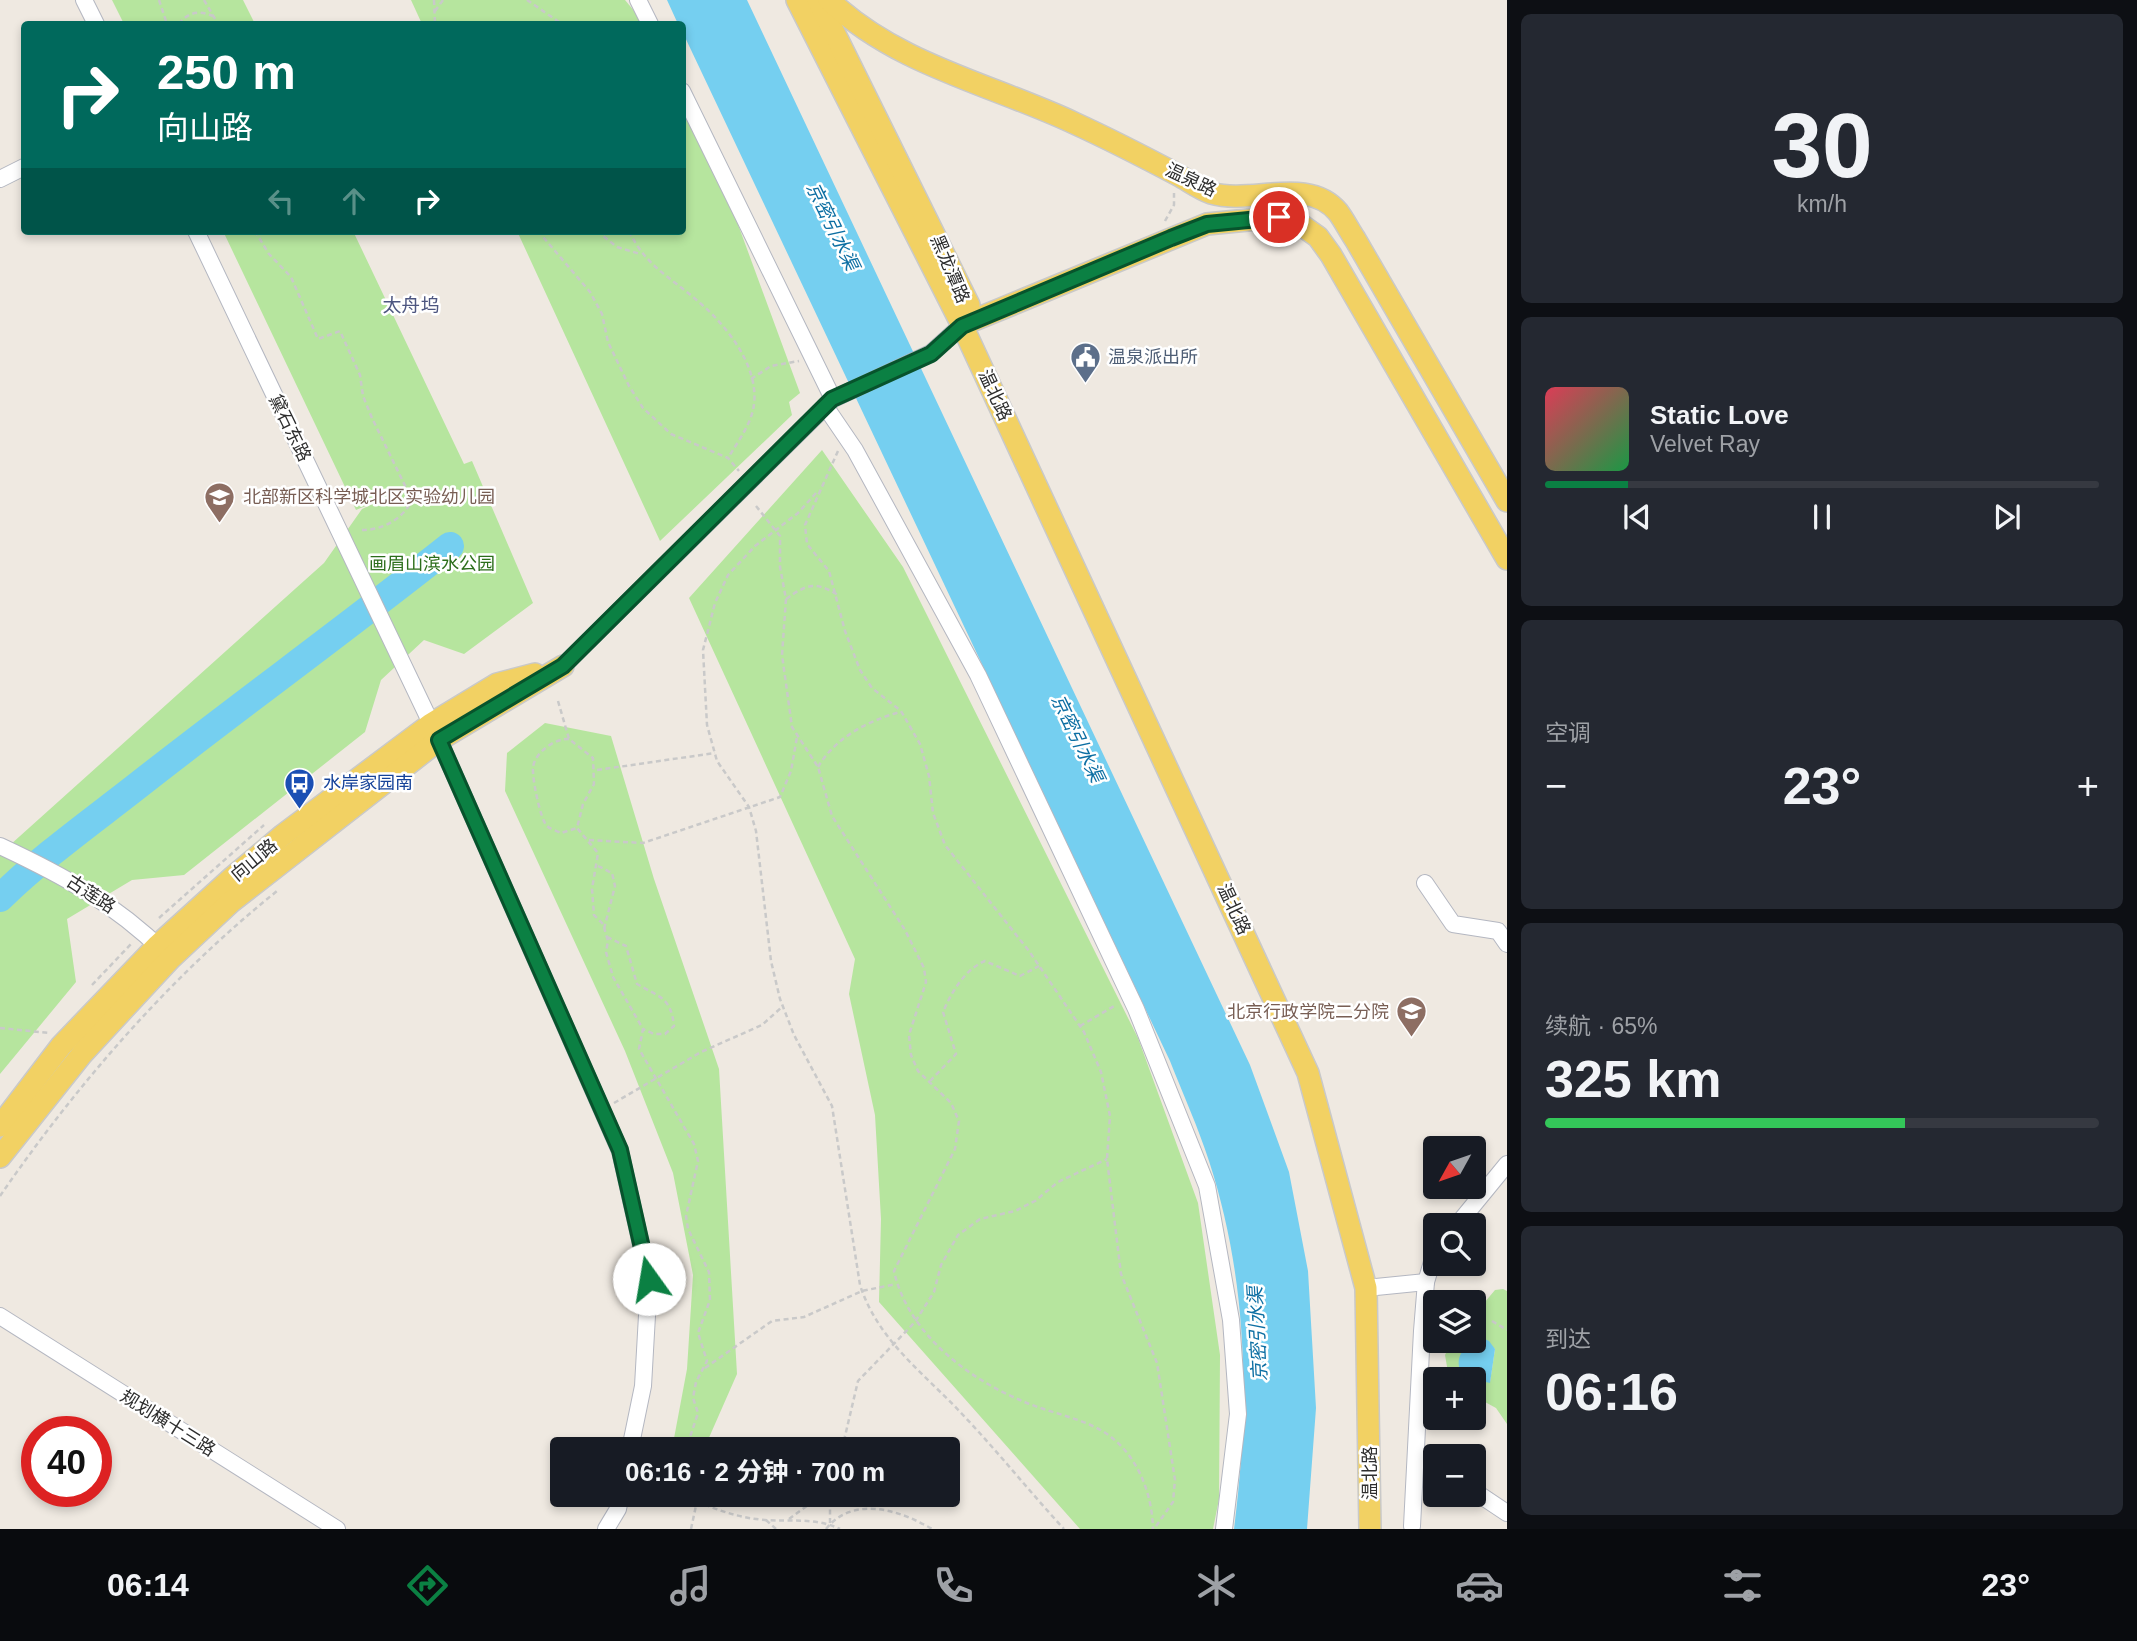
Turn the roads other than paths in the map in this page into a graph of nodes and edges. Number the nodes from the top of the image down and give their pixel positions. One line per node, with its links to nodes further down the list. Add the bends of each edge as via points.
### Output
1 (84, 0): 6 (street)
2 (638, 0): 7 (street)
3 (797, 0): 14 (main road, 黑龙潭路)
4 (818, 0): 14 (main road, 黑龙潭路, via 969,305)
5 (829, 0): 12 (main road, 温泉路, via 879,40 1072,122 1209,192 1236,198 1306,194 1322,199 1337,211)
6 (94, 21)
7 (648, 21)
8 (686, 99): 15 (street, via 817,367)
9 (21, 168): 10 (street)
10 (0, 179)
11 (197, 235): 19 (street, 黛石东路)
12 (1355, 239): 13 (main road, via 1344,228 1335,230 1330,237); 16 (main road, 温泉路)
13 (1332, 255): 14 (main road, 温泉路, via 1318,237 1279,217 1207,224); 17 (main road, 温泉路)
14 (962, 326): 15 (street, via 931,354); 30 (main road, 温北路, via 1308,1073)
15 (829, 402): 18 (street, 向山路); 41 (street, via 978,675 1130,997 1207,1186 1231,1320 1238,1413)
16 (1507, 501)
17 (1507, 559)
18 (563, 666): 19 (main road, 向山路, via 497,684)
19 (435, 732): 23 (main road, 向山路, via 283,835); 32 (street, 黛石东路, via 620,1150 649,1279 643,1386)
20 (0, 846): 23 (street, 古莲路, via 64,876 131,920)
21 (1425, 883): 22 (street, via 1453,924 1498,931)
22 (1507, 944)
23 (164, 952): 24 (main road, 向山路, via 61,1046); 25 (main road, 向山路)
24 (0, 1126)
25 (0, 1157)
26 (1507, 1164): 27 (street)
27 (1467, 1213)
28 (1428, 1276): 29 (street)
29 (1426, 1282): 30 (street); 33 (street)
30 (1366, 1288): 42 (main road, 温北路)
31 (0, 1316): 39 (street, 规划横十三路)
32 (632, 1437)
33 (1418, 1454): 34 (street); 38 (street)
34 (1423, 1457)
35 (1486, 1499): 37 (street)
36 (618, 1507): 40 (street)
37 (1507, 1513)
38 (1412, 1526)
39 (337, 1529)
40 (606, 1529)
41 (1224, 1529)
42 (1370, 1529)

